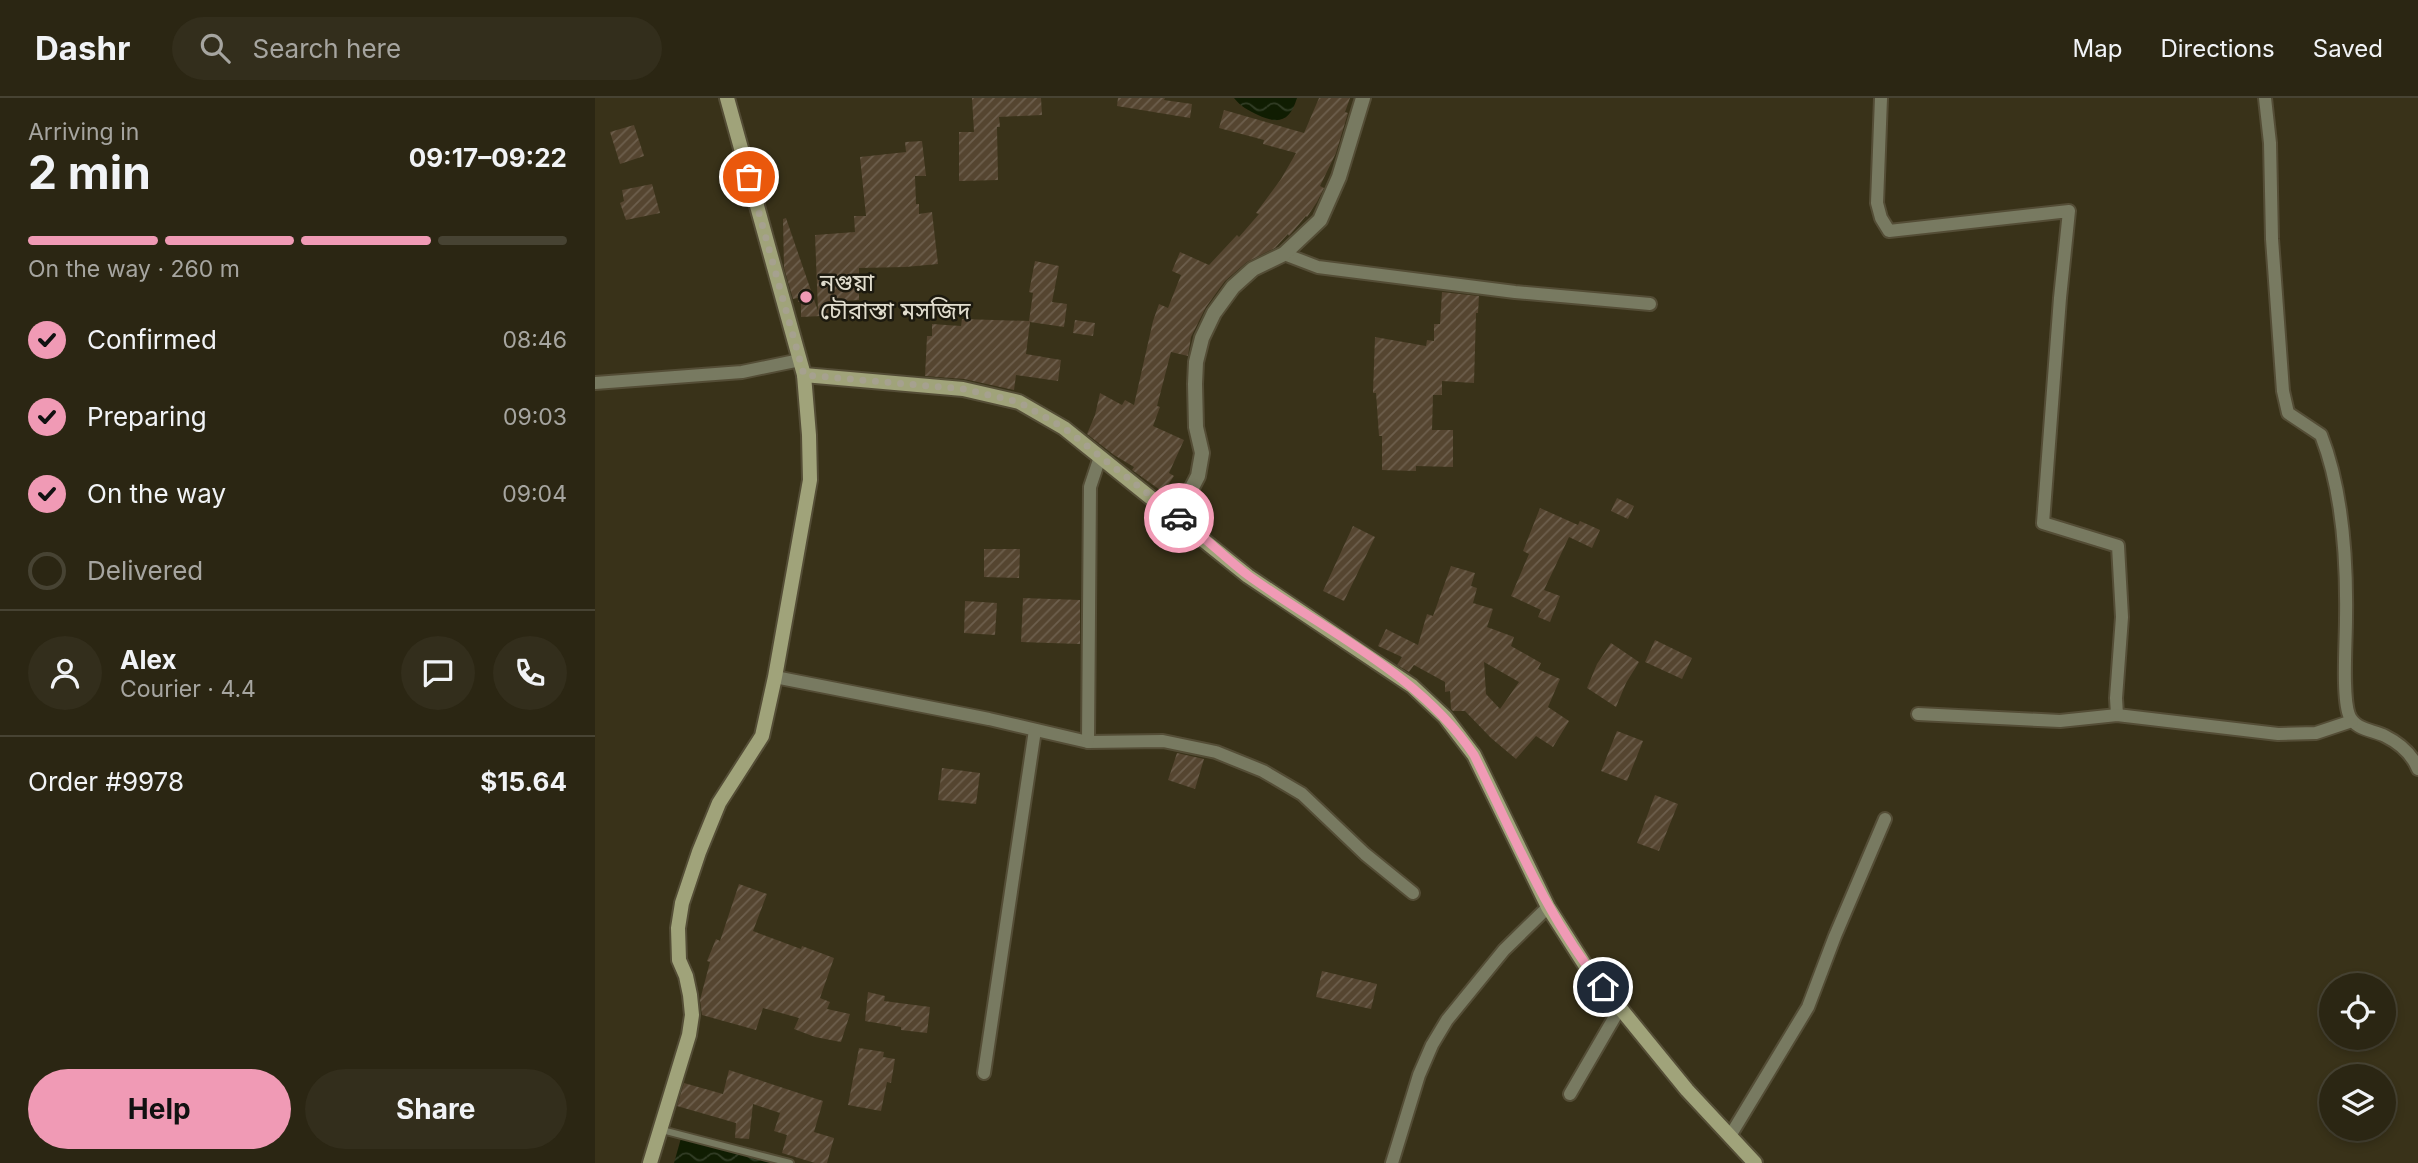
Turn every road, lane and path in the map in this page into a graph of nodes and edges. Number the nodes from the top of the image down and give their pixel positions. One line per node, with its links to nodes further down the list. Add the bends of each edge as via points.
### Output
1 (727, 98): 7 (main road)
2 (1363, 98): 5 (street, via 1339,177 1320,220)
3 (1881, 98): 14 (street, via 1877,203 1889,231 2069,211 2043,523 2118,546 2122,617)
4 (2265, 98): 15 (street, via 2285,407 2321,435 2334,481 2343,548 2347,700)
5 (1284, 254): 6 (street, via 1318,267); 11 (street, via 1253,269 1233,287 1202,338 1195,384 1202,453 1198,477 1185,501)
6 (1650, 304)
7 (800, 360): 8 (main road); 9 (street, via 742,372)
8 (804, 375): 10 (main road, via 991,394 1019,402 1064,428); 12 (main road, via 810,480)
9 (595, 383)
10 (1100, 457): 11 (main road); 17 (street, via 1090,487)
11 (1184, 522): 21 (main road, via 1248,576 1412,686 1445,717 1474,755)
12 (775, 677): 16 (street); 25 (main road, via 762,736 719,803 683,903 679,960 692,1015)
13 (1918, 714): 14 (street, via 2060,721)
14 (2117, 715): 15 (street, via 2277,734 2316,733)
15 (2352, 721): 18 (street, via 2405,750)
16 (1035, 730): 17 (street); 23 (street)
17 (1088, 742): 20 (street, via 1163,741 1196,746 1263,771 1302,794)
18 (2418, 769)
19 (1885, 820): 26 (street, via 1808,1007)
20 (1413, 893)
21 (1548, 907): 22 (main road, via 1585,965); 29 (street, via 1504,950 1441,1028 1419,1075)
22 (1620, 1008): 24 (street); 26 (main road)
23 (984, 1073)
24 (1570, 1094)
25 (662, 1129): 27 (main road); 28 (lane)
26 (1730, 1136): 30 (main road)
27 (650, 1163)
28 (790, 1163)
29 (1392, 1163)
30 (1755, 1163)

